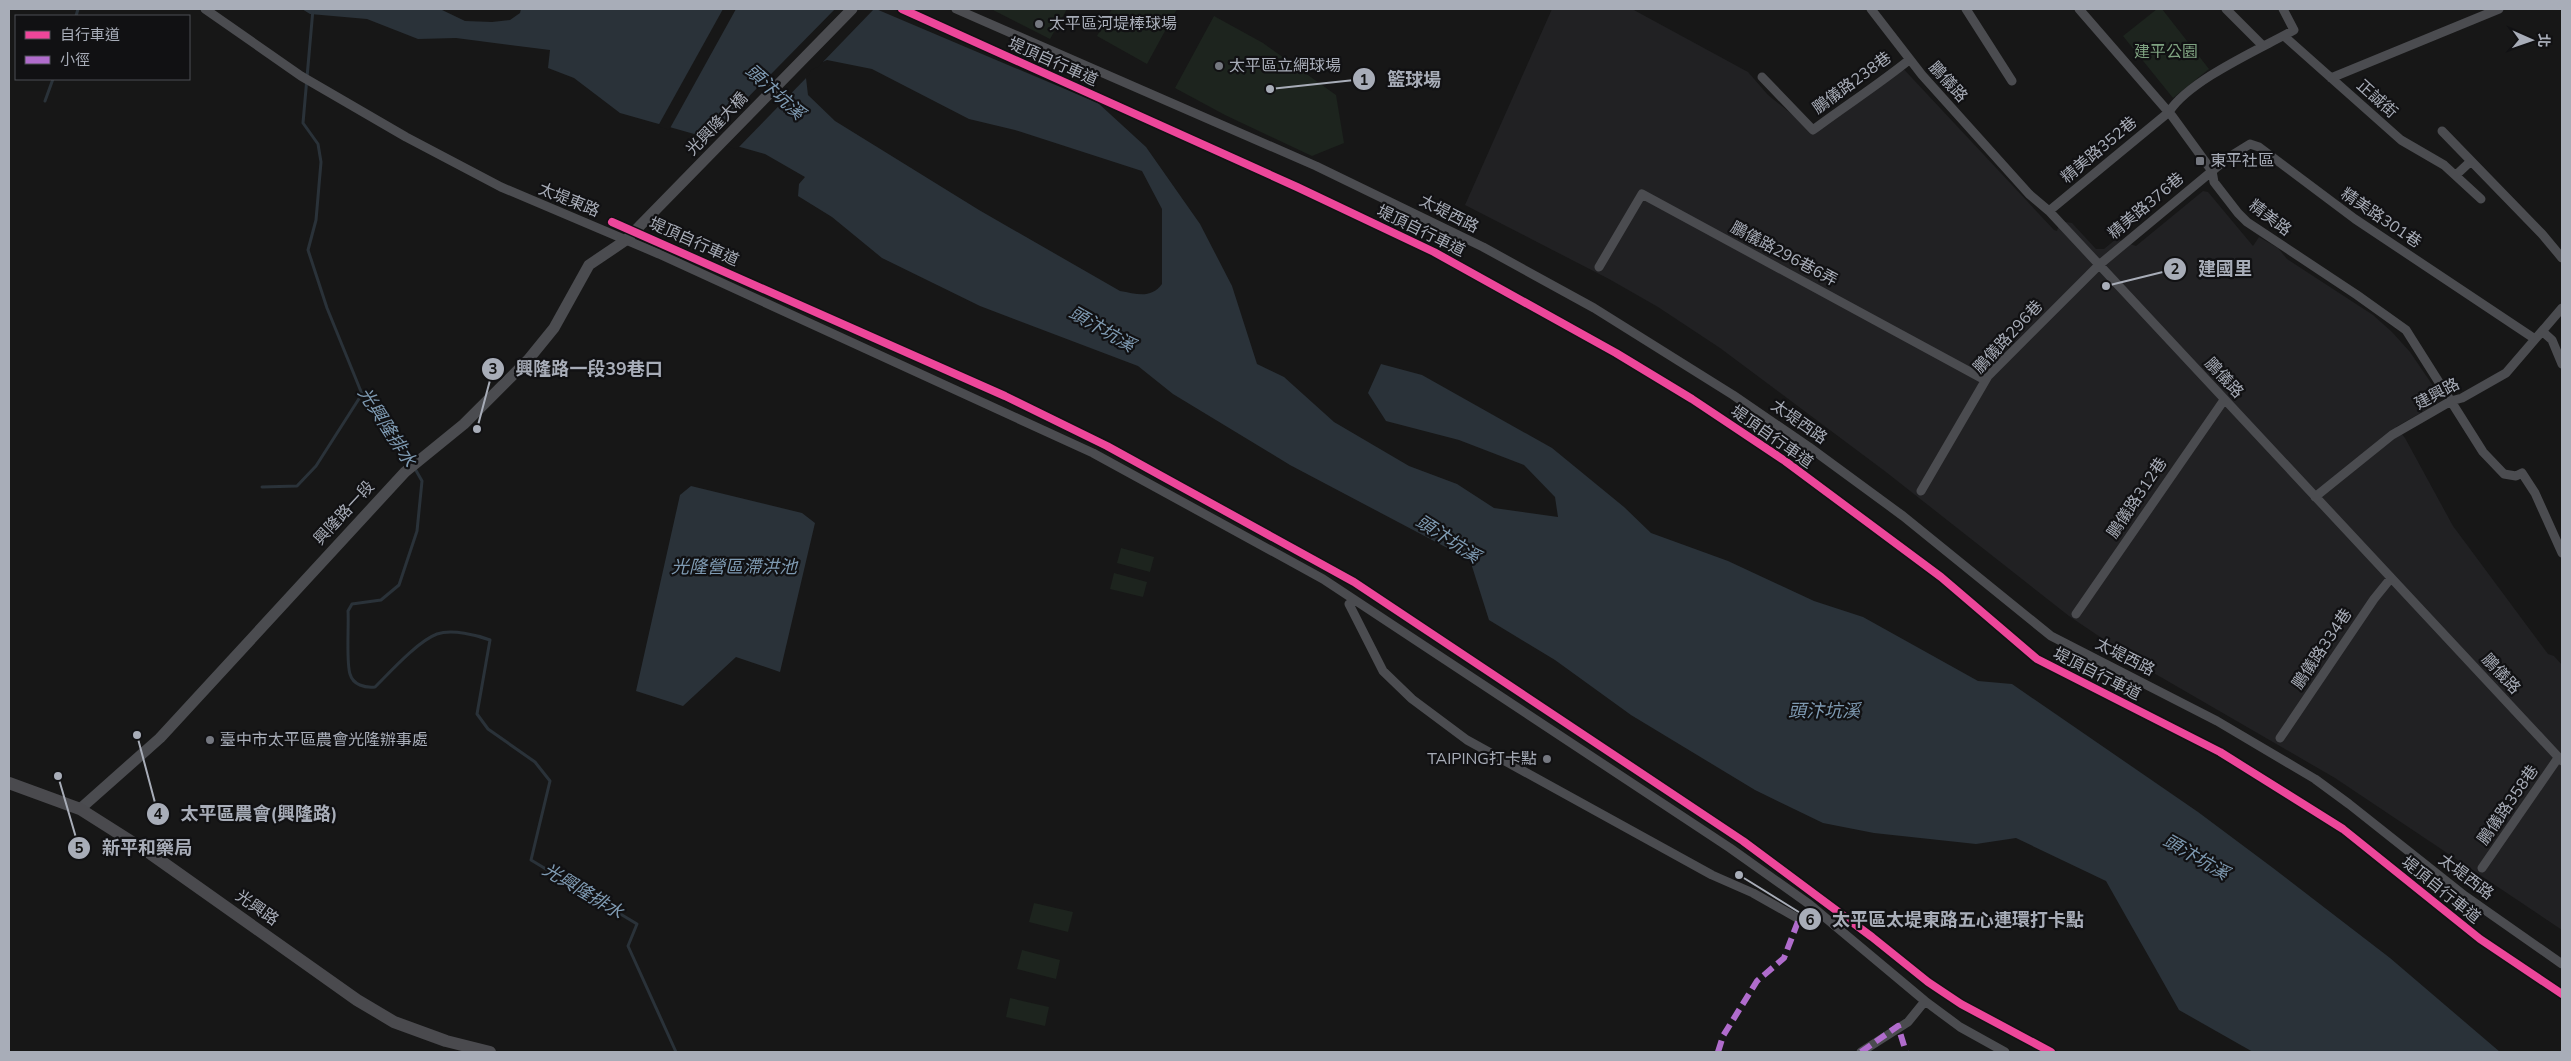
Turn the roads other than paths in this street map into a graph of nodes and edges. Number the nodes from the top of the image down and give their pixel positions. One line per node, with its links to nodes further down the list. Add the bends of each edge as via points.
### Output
1 (205, 9): 23 (street, 太堤東路, via 301,76 406,137 501,187)
2 (852, 9): 23 (street, 光興隆大橋)
3 (956, 9): 46 (street, 太堤西路, via 1324,170 1594,308 1809,447 1903,516 2051,636 2217,721 2315,779 2465,896)
4 (1871, 9): 12 (street, 鵬儀路)
5 (1966, 9): 15 (street)
6 (2079, 9): 16 (street, 精美路)
7 (2226, 9): 11 (street)
8 (2283, 9): 10 (street, 精美路352巷, via 2294,30)
9 (2499, 9): 14 (street)
10 (2284, 36): 11 (street, 精美路352巷); 14 (street, 正誠街)
11 (2263, 46): 16 (street, 精美路352巷, via 2210,77 2174,104)
12 (1909, 60): 13 (street, 鵬儀路238巷, via 1871,91 1813,130); 22 (street, 鵬儀路, via 2029,194)
13 (1762, 77)
14 (2331, 78): 20 (street, 正誠街, via 2401,140)
15 (2012, 81)
16 (2169, 112): 19 (street, 精美路); 22 (street, 精美路352巷)
17 (2442, 131): 18 (street)
18 (2471, 161): 20 (street); 24 (street)
19 (2212, 170): 25 (street, 精美路376巷); 29 (street, 精美路301巷, via 2250,144 2259,147 2370,229); 33 (street, 精美路, via 2214,182 2247,222 2406,330)
20 (2456, 175): 21 (street, 正誠街)
21 (2481, 199)
22 (2049, 211): 25 (street, 鵬儀路)
23 (626, 240): 43 (street, 興隆路一段, via 589,265 554,328 528,360 464,424 405,472 160,738); 47 (street, 太堤東路, via 1093,453 1323,579 1809,904)
24 (2562, 258)
25 (2099, 265): 31 (street, 鵬儀路296巷); 32 (street, 鵬儀路)
26 (1599, 267): 31 (street, 鵬儀路296巷6弄, via 1642,194)
27 (2562, 308): 28 (street, 建興路)
28 (2542, 331): 29 (street, 建興路); 30 (street, via 2552,340)
29 (2535, 339): 33 (street, 建興路, via 2506,373)
30 (2562, 364)
31 (1985, 380): 34 (street, 鵬儀路296巷)
32 (2224, 400): 35 (street, 鵬儀路); 39 (street, 鵬儀路312巷)
33 (2451, 401): 35 (street, 建興路, via 2392,435); 36 (street, 精美路, via 2483,452 2504,474 2516,476 2522,473 2535,493)
34 (1921, 491)
35 (2315, 497): 37 (street, 鵬儀路)
36 (2562, 553)
37 (2391, 578): 40 (street, 鵬儀路334巷); 41 (street, 鵬儀路)
38 (1349, 604): 45 (street, via 1383,671 1412,699 1467,740 1712,875)
39 (2076, 614)
40 (2280, 738)
41 (2560, 760): 44 (street, 鵬儀路358巷)
42 (9, 783): 43 (main road, 光興路)
43 (80, 810): 48 (main road, 光興路, via 151,854 357,1000 394,1022)
44 (2482, 868)
45 (1799, 919)
46 (2562, 964)
47 (1925, 1001): 49 (street, via 1908,1022); 50 (street, 太堤東路, via 1960,1027)
48 (490, 1052)
49 (1861, 1052)
50 (2005, 1052)

